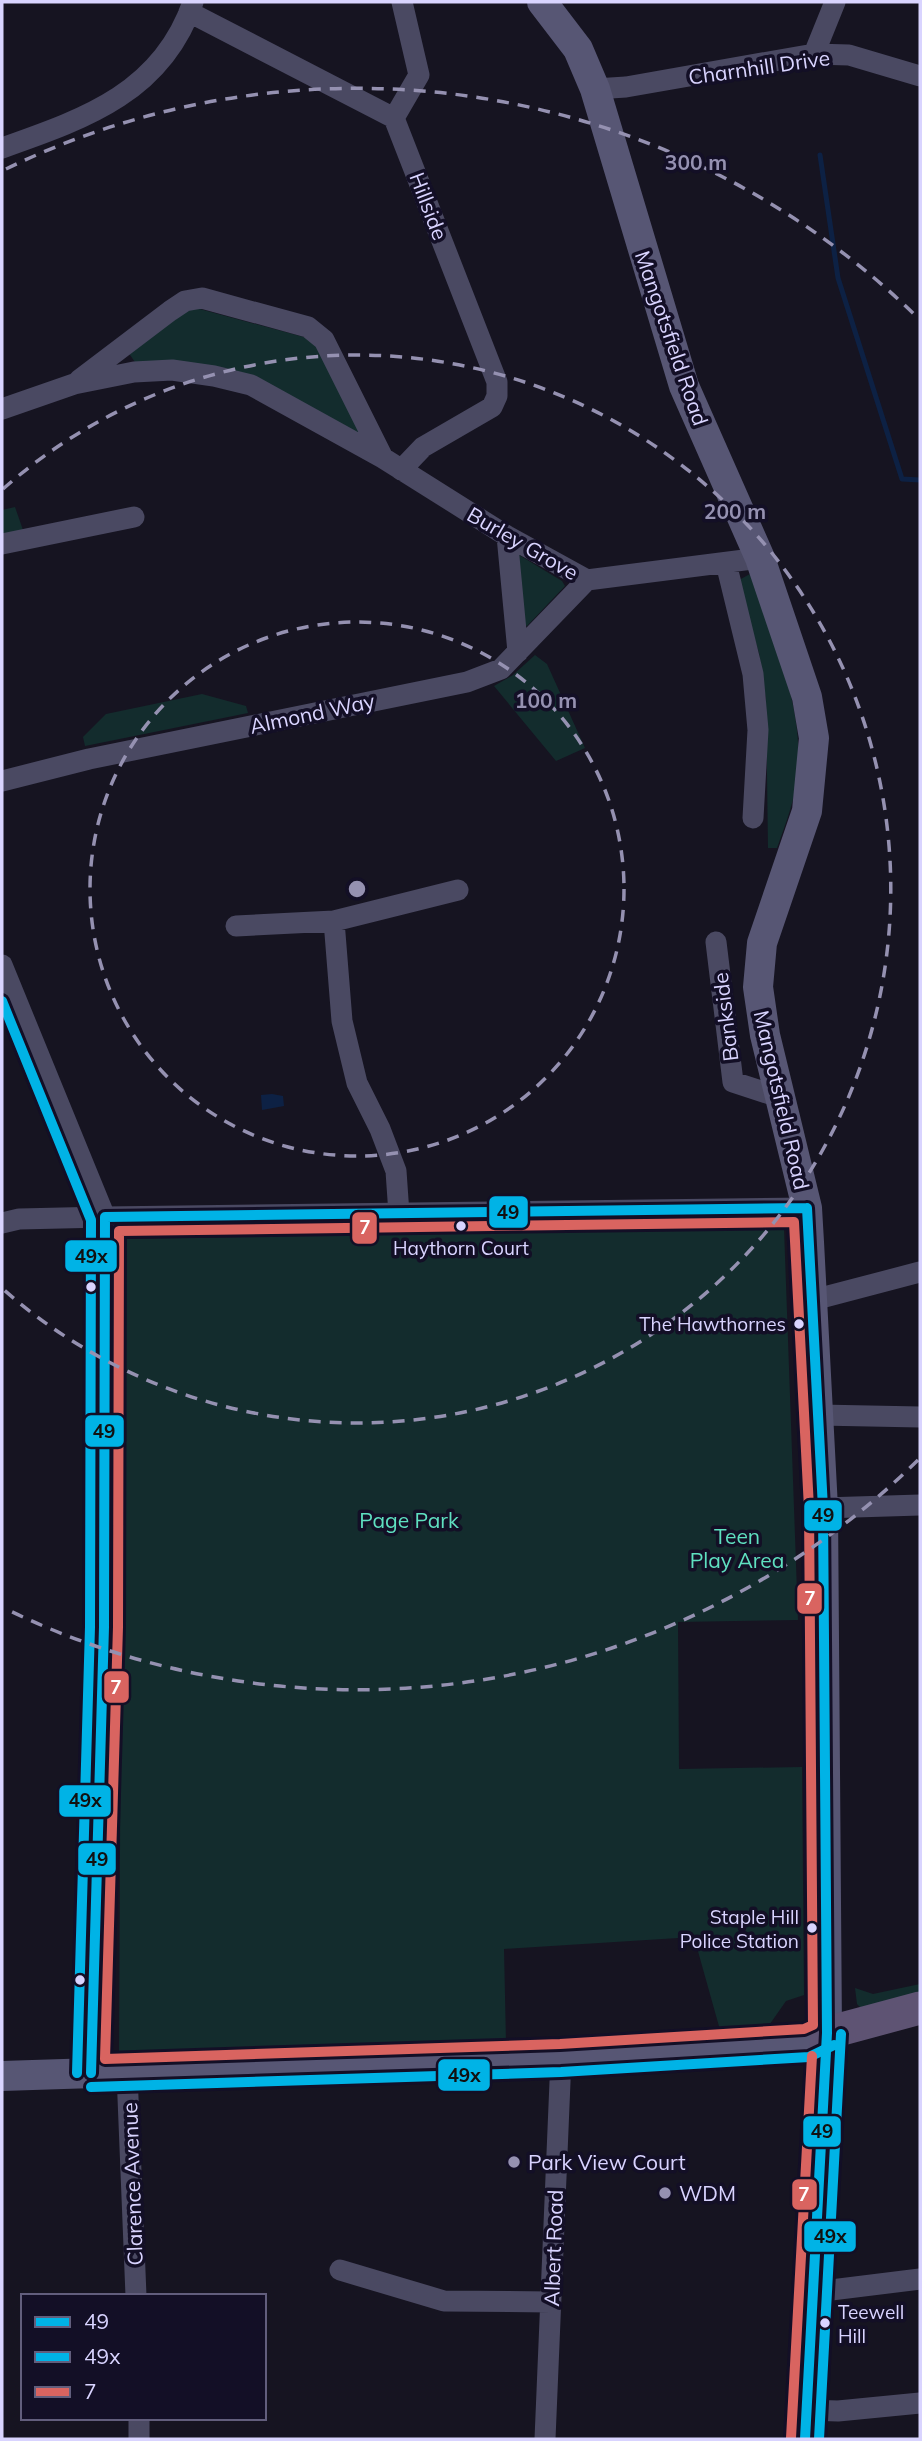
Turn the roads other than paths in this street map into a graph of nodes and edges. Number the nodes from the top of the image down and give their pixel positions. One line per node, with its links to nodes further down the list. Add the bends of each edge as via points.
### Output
1 (402, 2): 8 (street, via 419,75)
2 (542, 2): 7 (main road, Mangotsfield Road, via 578,49)
3 (835, 2): 5 (street)
4 (191, 7): 8 (street); 9 (street, via 163,56 122,98 76,122)
5 (814, 54): 6 (street, Charnhill Drive, via 849,55); 7 (street, Charnhill Drive)
6 (920, 76)
7 (595, 89): 16 (main road, Mangotsfield Road, via 684,386)
8 (394, 118): 12 (street, Hillside, via 497,382 497,396 492,407)
9 (2, 148)
10 (74, 384): 11 (street, Burley Grove); 12 (street, Burley Grove, via 172,370 251,385); 12 (street, Burley Grove, via 185,301 202,299 308,327 324,340)
11 (2, 409)
12 (392, 464): 14 (street, Burley Grove)
13 (134, 517): 15 (street)
14 (507, 536): 18 (street, Burley Grove); 19 (street)
15 (2, 544)
16 (760, 558): 17 (street, Burley Grove); 27 (main road, Mangotsfield Road, via 803,684 814,738 805,818 761,954 758,987)
17 (726, 563): 18 (street, Burley Grove); 21 (street, via 753,674 758,730)
18 (587, 580): 19 (street, Almond Way)
19 (518, 652): 20 (street, Almond Way, via 501,668 467,681)
20 (2, 781)
21 (753, 818)
22 (458, 890): 23 (street)
23 (334, 921): 24 (street); 29 (street, via 342,1021 357,1083 396,1171)
24 (236, 926)
25 (716, 942): 27 (street, Bankside, via 733,1082)
26 (2, 965): 30 (street)
27 (782, 1098): 28 (main road, Mangotsfield Road)
28 (807, 1208): 29 (street); 33 (main road, Mangotsfield Road)
29 (399, 1214): 30 (street)
30 (106, 1216): 31 (street); 41 (street, via 104,1627)
31 (2, 1223)
32 (920, 1272): 33 (street)
33 (813, 1300): 34 (main road, Mangotsfield Road)
34 (819, 1415): 35 (street); 37 (main road, Mangotsfield Road)
35 (920, 1416)
36 (920, 1505): 37 (street)
37 (823, 1508): 39 (main road, Mangotsfield Road)
38 (920, 2008): 39 (main road)
39 (827, 2033): 40 (main road, via 808,2043); 46 (main road)
40 (561, 2058): 42 (main road); 48 (street, Albert Road)
41 (91, 2073): 42 (main road); 43 (main road)
42 (127, 2073): 47 (street, Clarence Avenue)
43 (2, 2076)
44 (340, 2270): 48 (street, via 444,2301)
45 (920, 2279): 46 (street)
46 (815, 2292): 51 (main road)
47 (136, 2294)
48 (551, 2302): 53 (street, Albert Road)
49 (920, 2403): 51 (street, via 838,2411)
50 (139, 2420): 52 (street)
51 (807, 2424)
52 (139, 2439)
53 (545, 2439)

